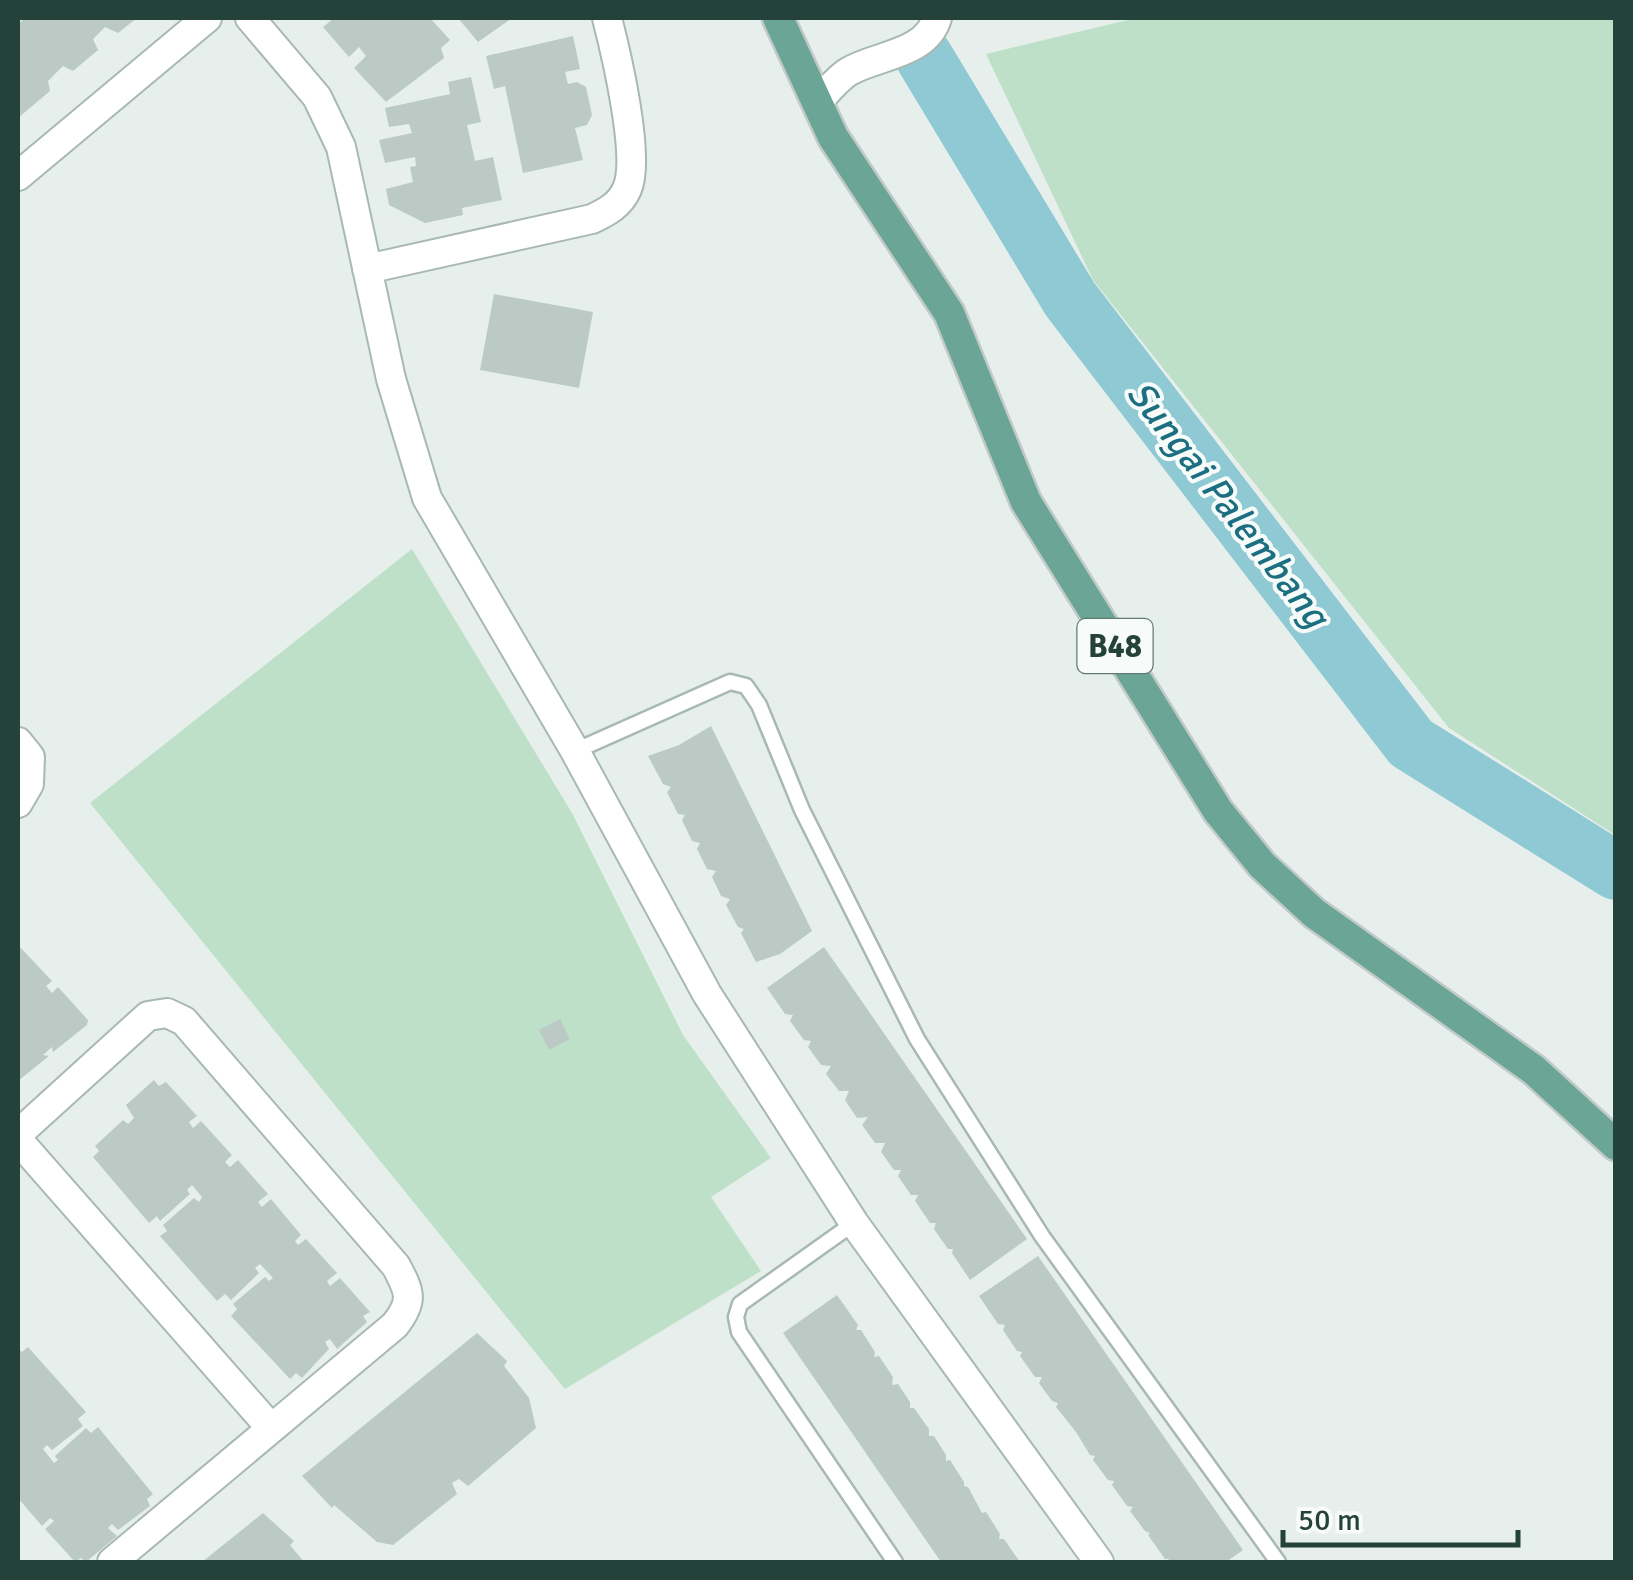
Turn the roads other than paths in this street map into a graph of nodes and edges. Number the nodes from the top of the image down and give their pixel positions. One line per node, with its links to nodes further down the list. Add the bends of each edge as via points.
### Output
1 (207, 18): 7 (street)
2 (250, 18): 8 (street, via 329,120)
3 (607, 18): 8 (street, via 632,167 612,209)
4 (778, 18): 6 (main road, B48)
5 (937, 18): 6 (street, via 922,39 847,73)
6 (818, 101): 13 (main road, B48, via 833,137 949,313 1026,502 1218,811 1314,913 1534,1070)
7 (18, 176)
8 (367, 269): 10 (street, via 426,498)
9 (18, 742): 11 (street, via 30,757 29,784)
10 (575, 752): 14 (street, via 707,994); 19 (lane, via 730,682 746,686 916,1039 1042,1236)
11 (19, 802)
12 (18, 1137): 15 (street); 15 (street, via 148,1016 167,1012 184,1021 408,1288 407,1310 395,1325)
13 (1616, 1145)
14 (854, 1223): 17 (lane, via 740,1304 736,1317 739,1332); 18 (street)
15 (271, 1428): 16 (street)
16 (112, 1562)
17 (895, 1562)
18 (1099, 1562)
19 (1278, 1562)

